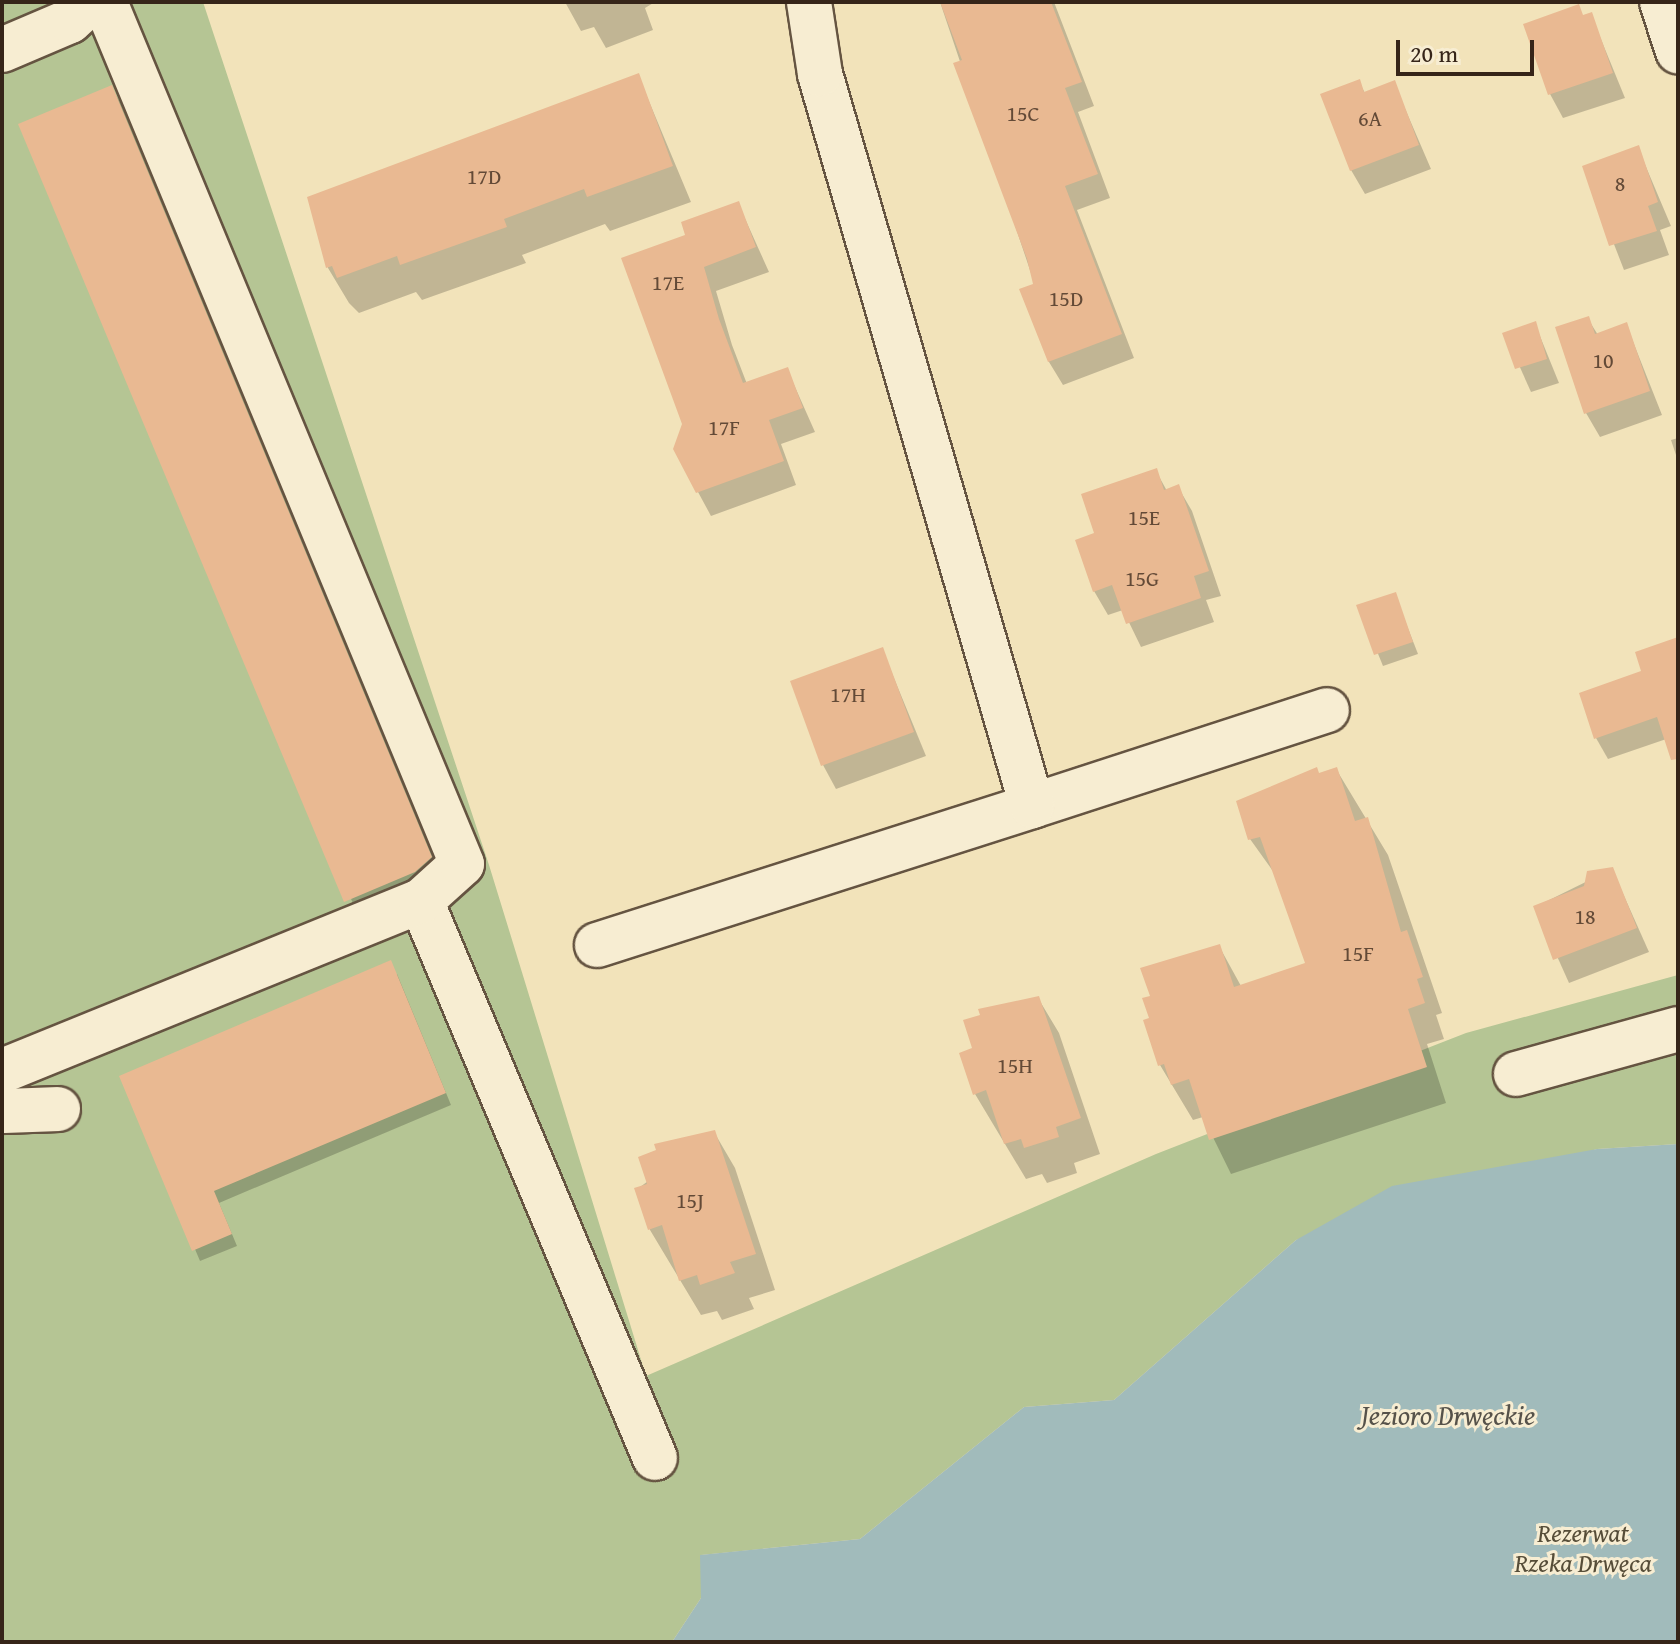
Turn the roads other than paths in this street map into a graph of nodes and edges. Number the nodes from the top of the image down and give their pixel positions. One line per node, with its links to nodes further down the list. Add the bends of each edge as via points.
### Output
1 (91, 2): 5 (street, via 70,21)
2 (105, 2): 9 (street, via 462,864)
3 (809, 2): 8 (street, via 820,74)
4 (1662, 2): 6 (street)
5 (2, 50)
6 (1678, 51)
7 (1327, 710): 8 (street)
8 (1032, 806): 10 (street)
9 (421, 901): 12 (street); 16 (street)
10 (597, 945)
11 (1678, 1029): 13 (street)
12 (2, 1071)
13 (1516, 1074)
14 (58, 1109): 15 (street)
15 (2, 1111)
16 (655, 1458)

